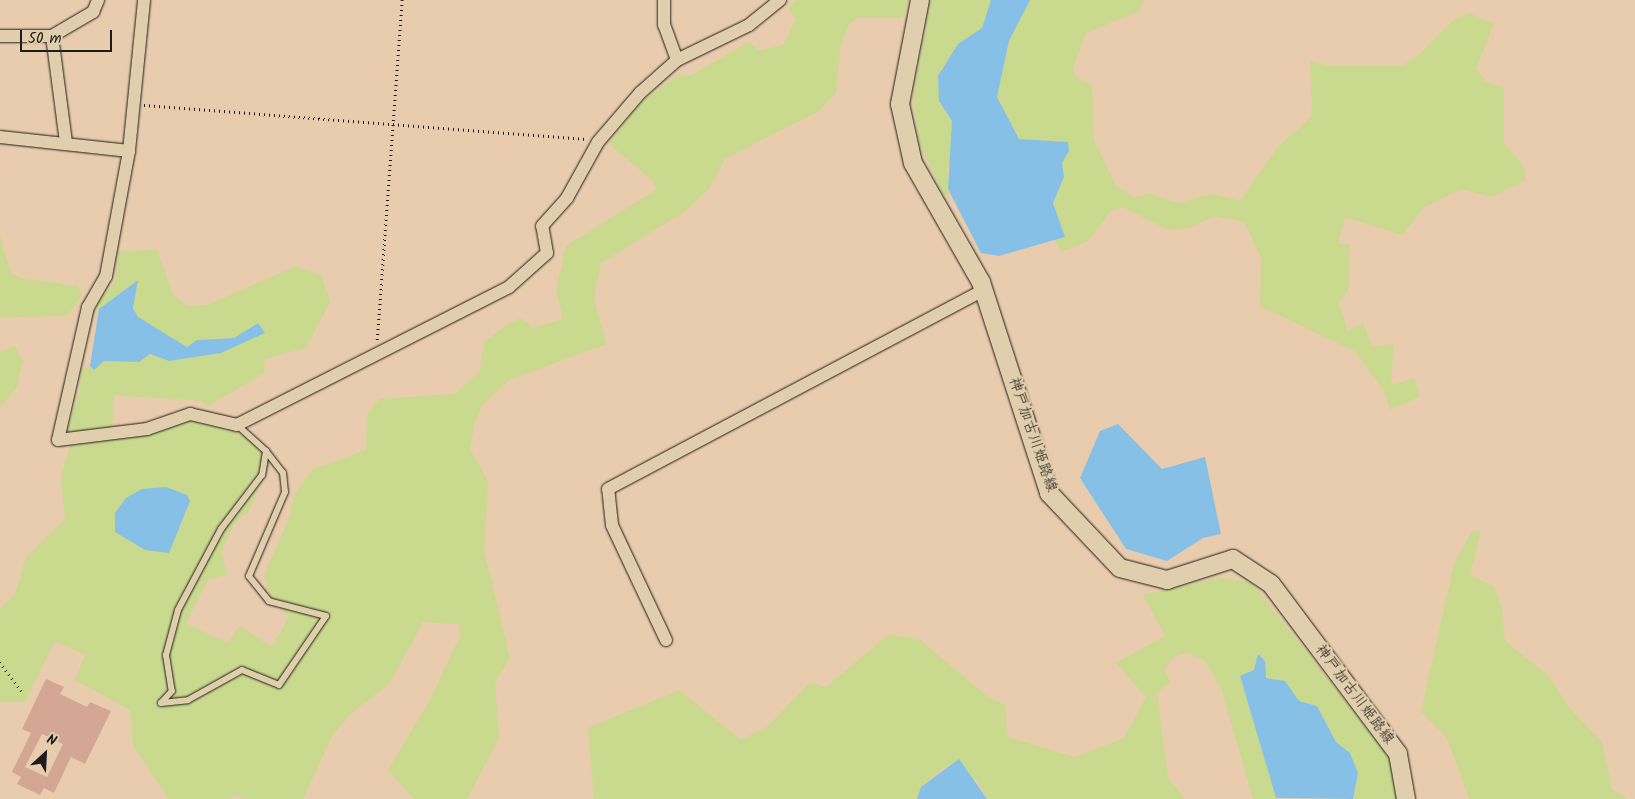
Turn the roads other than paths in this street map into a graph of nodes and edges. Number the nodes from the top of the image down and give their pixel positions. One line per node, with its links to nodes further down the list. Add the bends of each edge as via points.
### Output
1 (98, 0): 7 (street, via 92,12)
2 (144, 0): 11 (street)
3 (664, 0): 8 (street, via 664,25)
4 (780, 0): 8 (street, via 749,25)
5 (920, 0): 12 (street, 神戸加古川姫路線, via 900,104 911,155)
6 (0, 36): 7 (street)
7 (52, 36): 10 (street)
8 (677, 60): 13 (street, via 640,93 598,142 567,198 542,226 547,253 509,287)
9 (0, 137): 10 (street)
10 (66, 143): 11 (street)
11 (129, 152): 13 (street, via 106,276 88,307 58,440 147,429 190,414)
12 (984, 290): 15 (street, via 608,488 612,525); 16 (street, 神戸加古川姫路線, via 1049,494 1120,568 1167,580 1233,559 1271,584 1398,754)
13 (237, 425): 14 (lane)
14 (266, 451): 14 (lane, via 262,475 221,529 178,610 166,655 172,691 161,703 188,700 213,682 242,670 279,685 326,616 268,601 249,576 285,492 282,473)
15 (666, 640)
16 (1406, 799)

